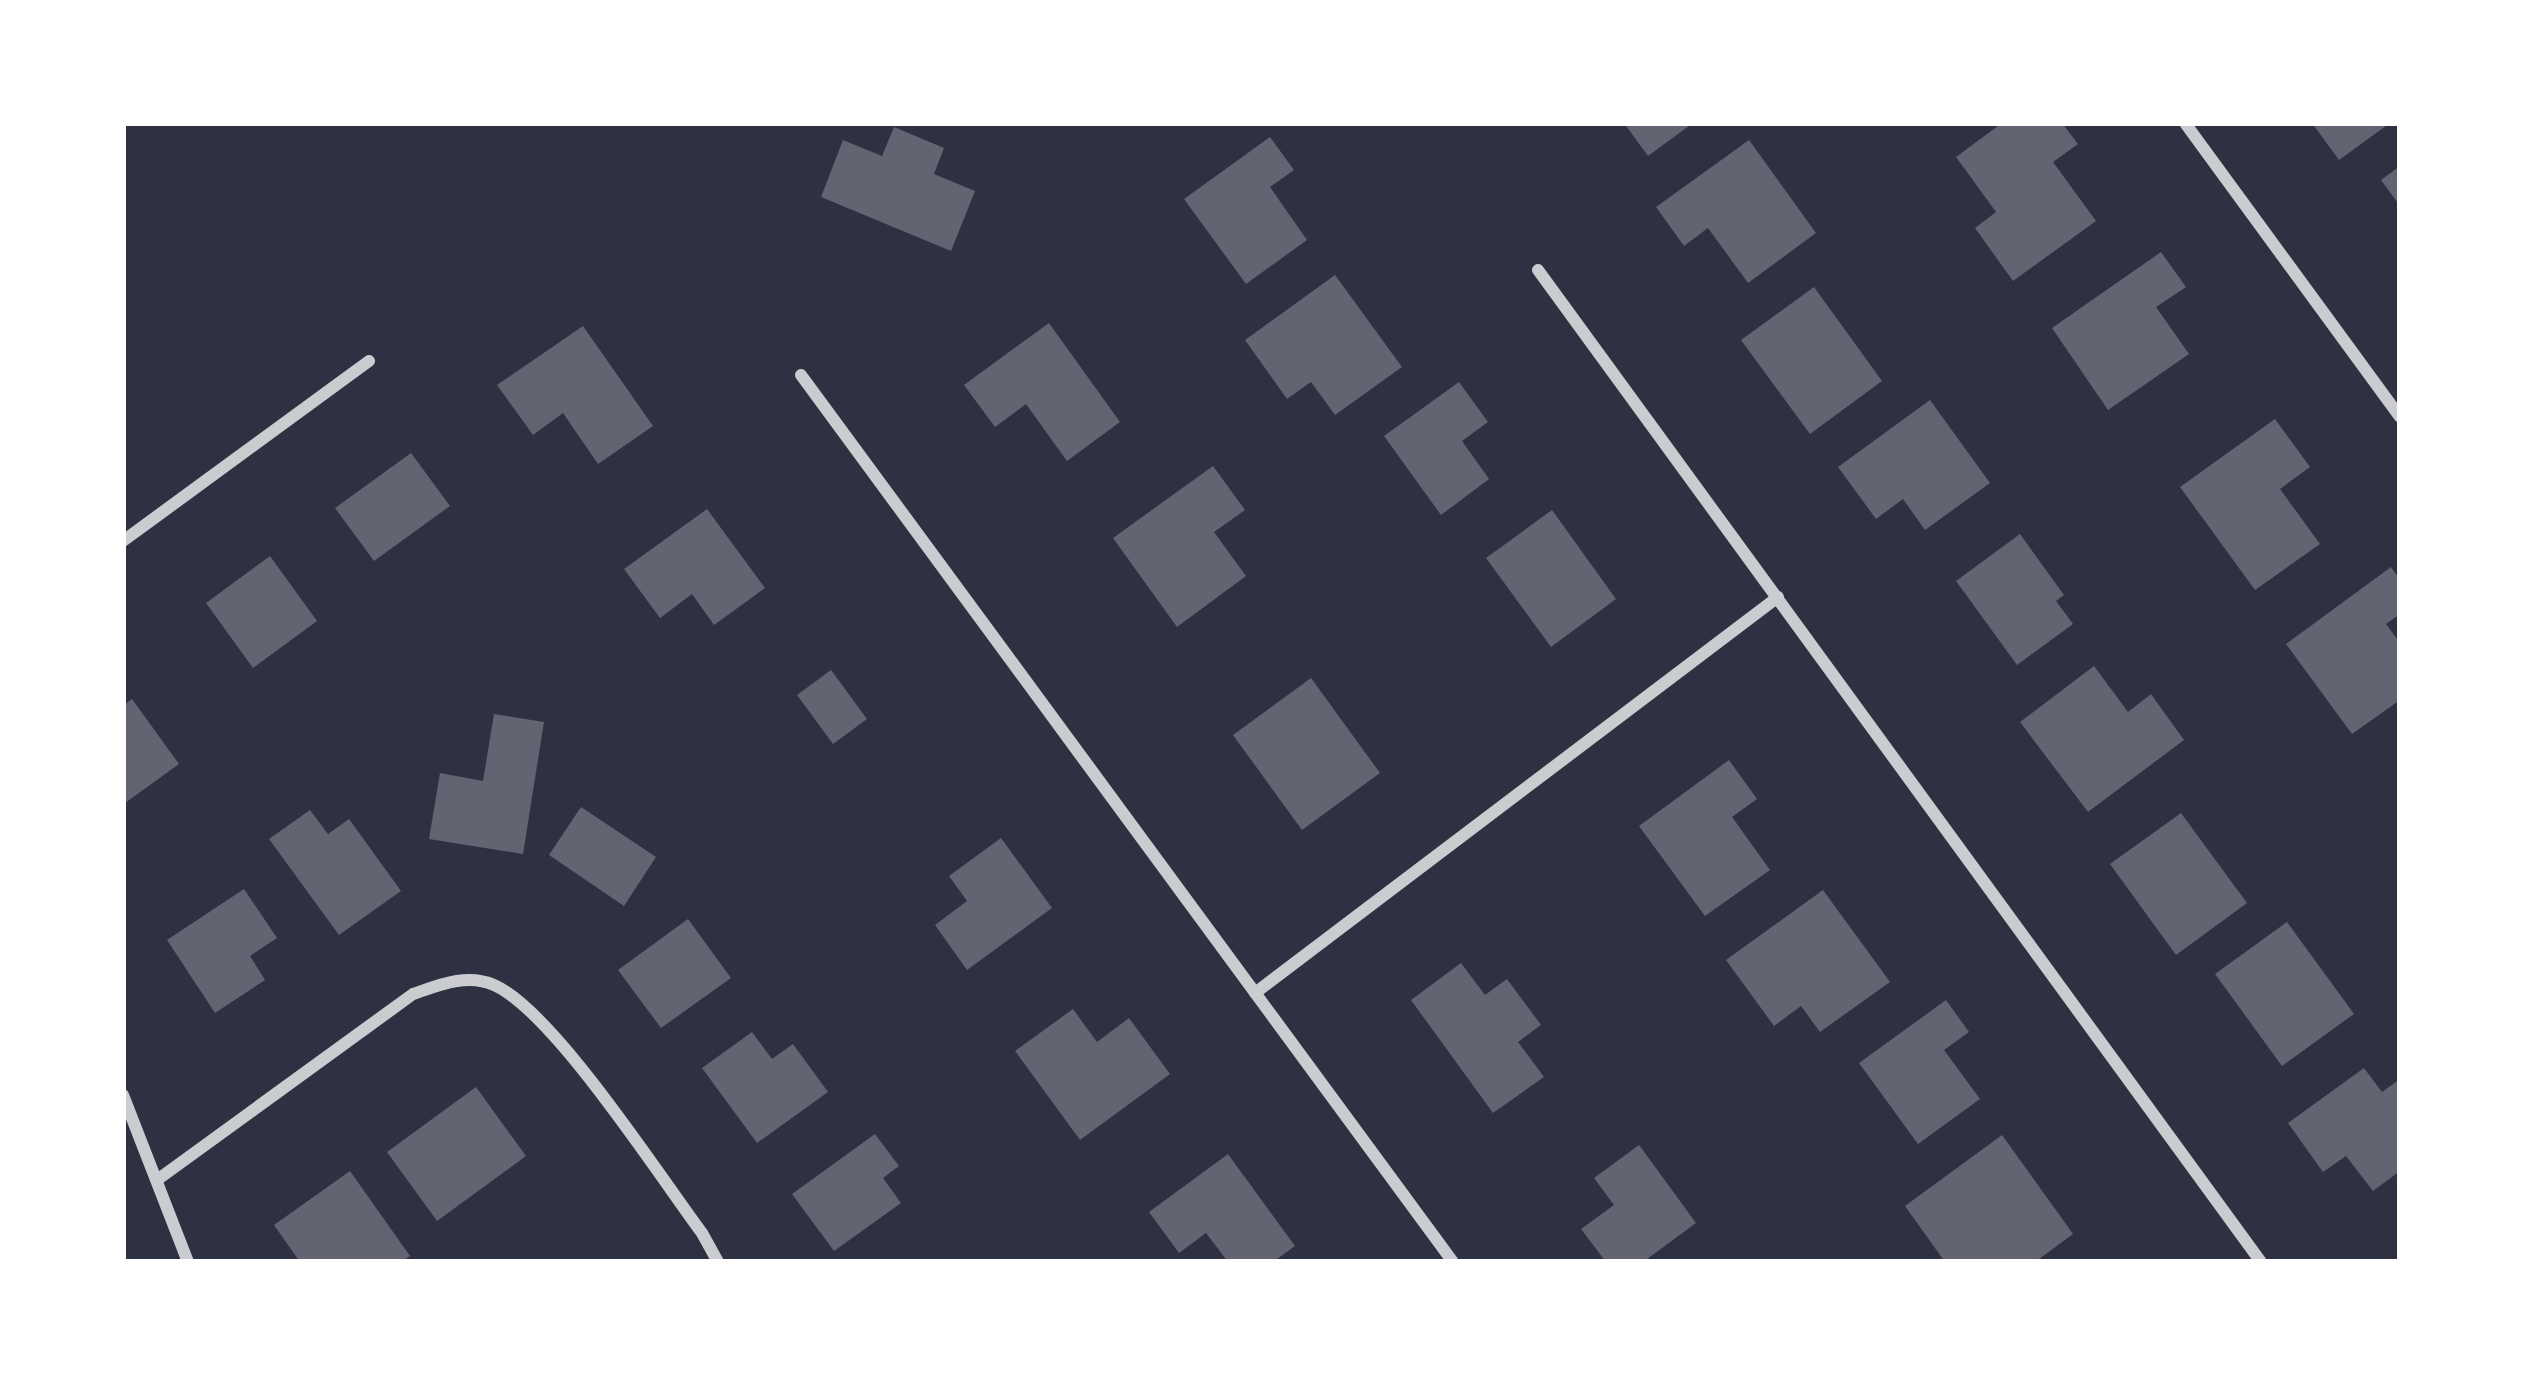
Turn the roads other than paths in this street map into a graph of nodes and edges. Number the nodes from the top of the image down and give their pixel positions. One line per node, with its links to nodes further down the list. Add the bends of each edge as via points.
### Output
1 (2185, 123): 5 (street)
2 (1538, 270): 7 (street)
3 (369, 361): 6 (street)
4 (801, 375): 8 (street)
5 (2400, 417)
6 (123, 541)
7 (1778, 597): 8 (street); 14 (street)
8 (1255, 993): 13 (street)
9 (123, 1095): 10 (street)
10 (158, 1180): 11 (street); 12 (street, via 413,994 454,980 490,983 534,1010)
11 (188, 1262)
12 (718, 1262)
13 (1453, 1262)
14 (2261, 1262)

